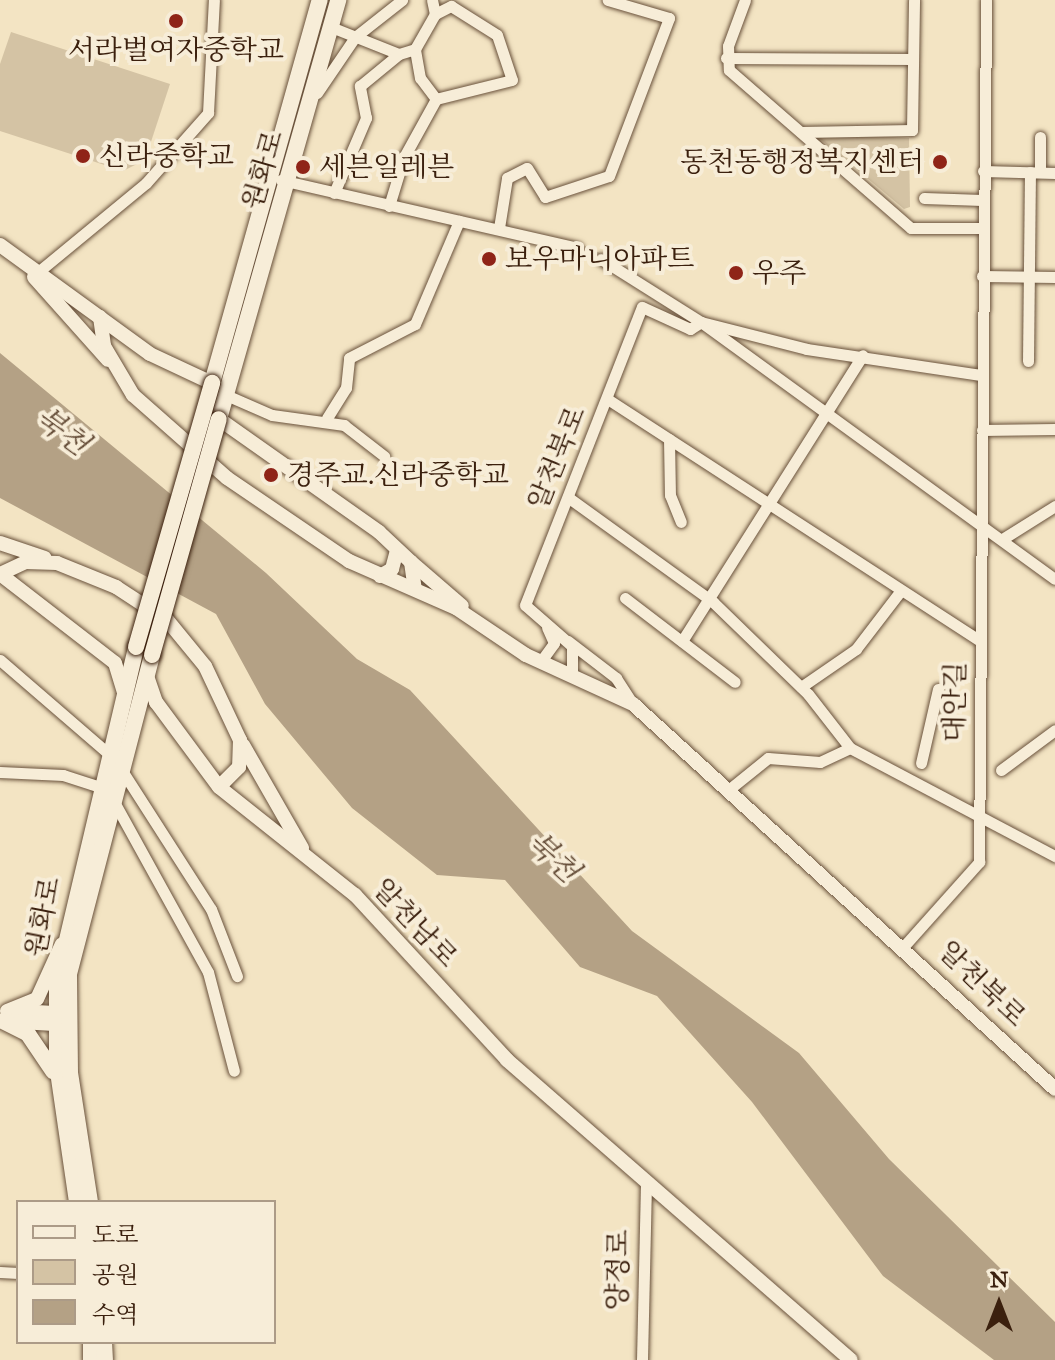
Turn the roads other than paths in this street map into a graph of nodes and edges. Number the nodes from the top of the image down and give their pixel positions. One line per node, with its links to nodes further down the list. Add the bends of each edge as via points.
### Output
1 (214, 0): 36 (street, via 208,113 146,183)
2 (320, 0): 25 (main road, 원화로)
3 (338, 0): 12 (main road, 원화로)
4 (402, 0): 13 (street)
5 (432, 0): 11 (street)
6 (608, 0): 10 (street)
7 (745, 0): 16 (street)
8 (914, 0): 17 (street)
9 (986, 0): 22 (street, 대안길)
10 (636, 4): 31 (street, via 669,18 609,176 545,197 527,168 507,178)
11 (435, 14): 14 (street); 18 (street, via 451,6 497,35 512,80)
12 (331, 27): 13 (street); 19 (main road, 원화로)
13 (355, 37): 15 (street); 19 (street)
14 (415, 49): 15 (street); 18 (street, via 420,78)
15 (399, 54): 26 (street, via 360,86 366,118)
16 (726, 58): 17 (street); 20 (street, via 729,70)
17 (913, 59): 20 (street, via 912,130)
18 (436, 99): 29 (street, via 404,157)
19 (307, 109): 25 (main road, 원화로)
20 (801, 132): 32 (street, via 911,228)
21 (1040, 137): 23 (street)
22 (983, 171): 23 (street); 28 (street, 대안길)
23 (1035, 172): 24 (street); 38 (street)
24 (1055, 173)
25 (278, 180): 26 (street); 43 (main road, 원화로)
26 (334, 193): 29 (street)
27 (924, 198): 28 (street)
28 (982, 200): 32 (street, 대안길)
29 (389, 206): 30 (street)
30 (459, 221): 31 (street); 52 (street, via 415,324 349,358 346,388)
31 (499, 228): 33 (street)
32 (981, 228): 37 (street, 대안길)
33 (577, 248)
34 (5, 249): 36 (street); 46 (street)
35 (601, 259): 41 (street)
36 (38, 272): 40 (street)
37 (982, 276): 38 (street); 47 (street, 대안길)
38 (1030, 277): 39 (street); 45 (street)
39 (1055, 277)
40 (100, 317): 42 (street); 46 (street)
41 (701, 322): 44 (street); 50 (street, 알천북로, via 690,329 642,307); 51 (street)
42 (144, 350): 46 (street, via 127,349); 48 (street)
43 (230, 351): 48 (main road, 원화로); 49 (main road, 원화로)
44 (863, 355): 47 (street); 51 (street)
45 (1028, 361)
46 (114, 366): 69 (street, 알천북로, via 133,395 227,478)
47 (982, 375): 55 (street, 대안길)
48 (212, 383): 80 (main road, 원화로, bridge)
49 (226, 395): 52 (street, via 272,415); 53 (main road, 원화로)
50 (609, 400): 56 (street); 58 (street, 알천북로)
51 (827, 415): 60 (street); 61 (street)
52 (327, 418): 57 (street)
53 (219, 419): 65 (street); 85 (main road, 원화로, bridge)
54 (1055, 429): 55 (street)
55 (982, 430): 61 (street, 대안길)
56 (669, 439): 60 (street); 62 (street, via 670,495)
57 (384, 456)
58 (569, 498): 74 (street); 76 (street, 알천북로, via 525,605)
59 (1055, 506): 63 (street)
60 (772, 507): 72 (street); 74 (street)
61 (980, 520): 63 (street); 79 (street, 대안길)
62 (681, 522)
63 (1004, 538): 70 (street)
64 (0, 543): 67 (street)
65 (397, 550): 66 (street); 69 (street, via 392,569)
66 (411, 562): 71 (street); 75 (street)
67 (57, 563): 68 (street, via 26,562); 94 (street, via 116,587 168,621 205,666)
68 (0, 574): 83 (street)
69 (380, 576): 71 (street, 알천북로)
70 (1055, 579)
71 (415, 589): 75 (street, 알천북로)
72 (899, 593): 79 (street); 87 (street, via 856,649)
73 (625, 598): 78 (street)
74 (713, 602): 78 (street); 87 (street)
75 (479, 623): 82 (street, 알천북로)
76 (545, 623): 77 (street, 알천북로); 82 (street, via 554,643)
77 (566, 640): 84 (street, via 575,656); 91 (street, 알천북로, via 616,678)
78 (682, 641): 86 (street)
79 (980, 641): 104 (street, 대안길)
80 (134, 655): 83 (street); 89 (main road, 원화로)
81 (0, 660): 96 (street)
82 (541, 661): 84 (street, 알천북로)
83 (115, 663): 89 (street)
84 (572, 674): 91 (street, 알천북로)
85 (147, 676): 90 (street, 알천남로); 92 (main road, 원화로)
86 (735, 682)
87 (801, 687): 95 (street)
88 (938, 689): 97 (street)
89 (125, 693): 96 (main road, 원화로)
90 (156, 702): 92 (street); 101 (street, 알천남로)
91 (633, 704): 102 (street, 알천북로)
92 (138, 708): 98 (main road, 원화로)
93 (1055, 730): 99 (street)
94 (240, 740): 101 (street, via 239,767); 105 (street)
95 (850, 748): 102 (street, via 820,762 768,758); 104 (street)
96 (109, 754): 103 (main road, 원화로)
97 (921, 763)
98 (121, 769): 103 (main road, 원화로); 109 (street, via 204,897)
99 (1001, 770)
100 (0, 772): 103 (street, via 63,775)
101 (219, 787): 105 (street, 알천남로)
102 (732, 787): 108 (street, 알천북로)
103 (106, 793): 107 (main road, 원화로); 111 (main road, 원화로); 112 (street, via 203,960)
104 (978, 817): 106 (street); 108 (street, 대안길, via 979,862)
105 (306, 856): 115 (street, 알천남로, via 382,922 507,1060)
106 (1055, 856)
107 (62, 944): 110 (street, via 37,999); 111 (main road, 원화로)
108 (904, 946): 114 (street, 알천북로)
109 (237, 976)
110 (2, 1016): 111 (street); 113 (main road, via 28,1034)
111 (61, 1019): 113 (main road, 원화로); 117 (main road, 원화로)
112 (234, 1071)
113 (59, 1079): 116 (main road, 원화로)
114 (1052, 1082)
115 (646, 1181): 118 (street, 양정로); 119 (street, 알천남로)
116 (77, 1200)
117 (90, 1200)
118 (642, 1360)
119 (851, 1360)

